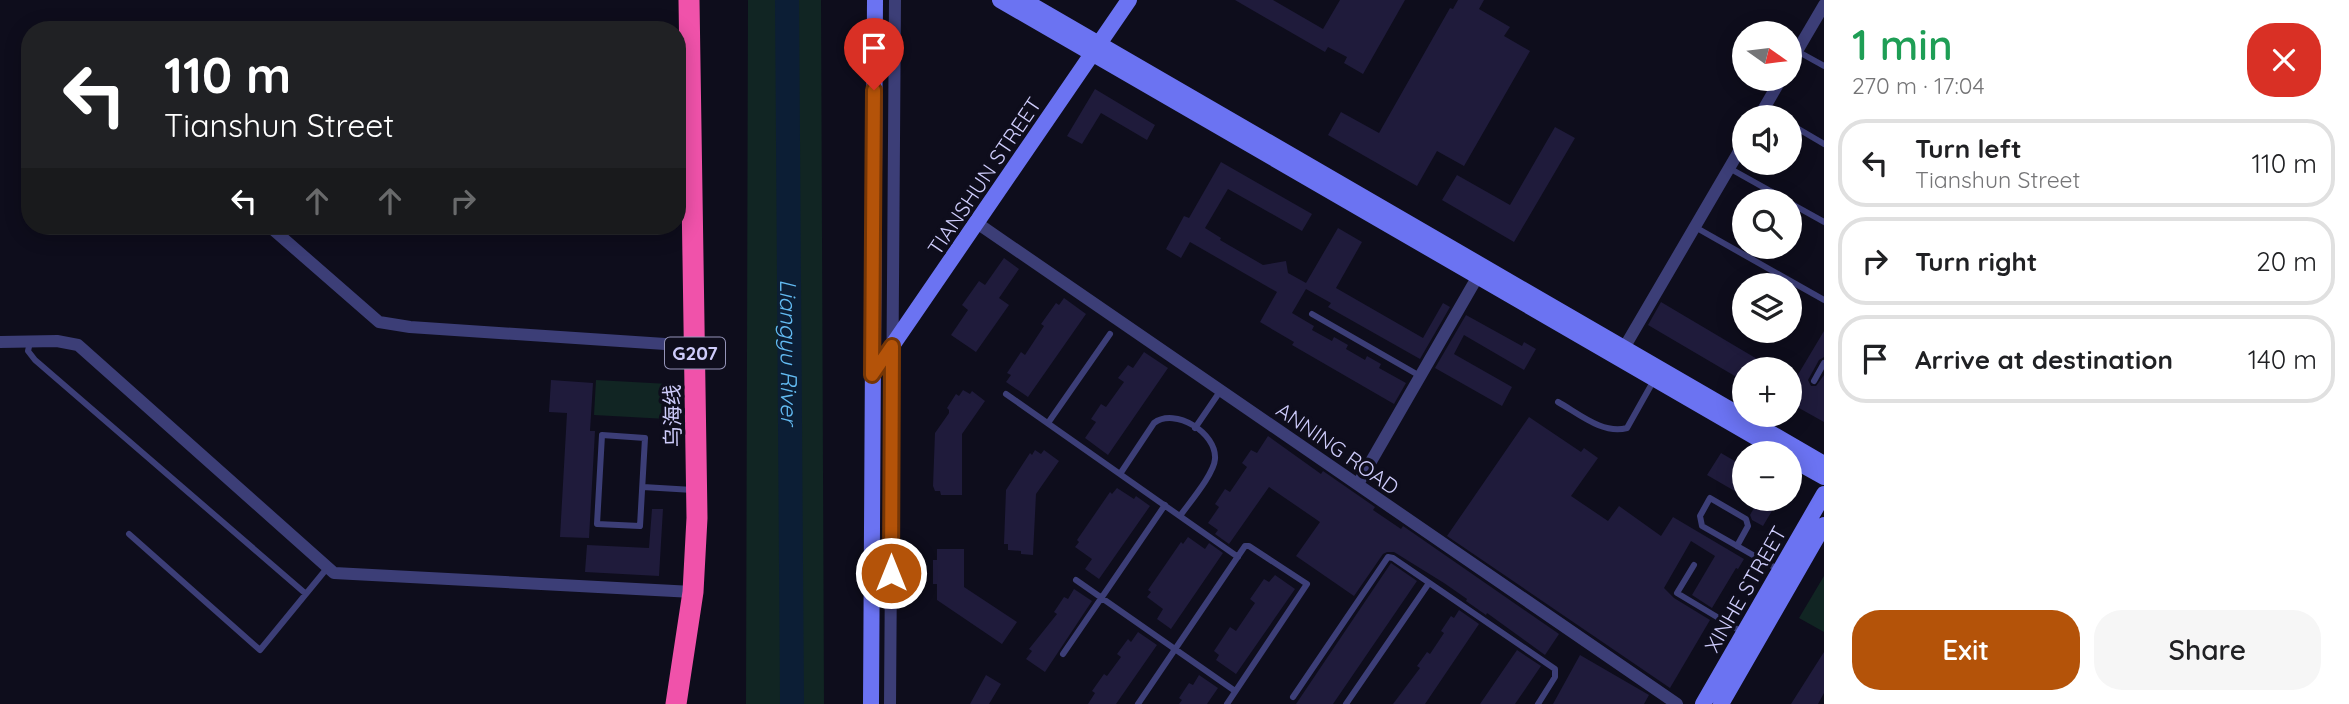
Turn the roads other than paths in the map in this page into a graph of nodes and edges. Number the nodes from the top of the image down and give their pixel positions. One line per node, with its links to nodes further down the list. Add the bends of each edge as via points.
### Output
1 (690, 0): 28 (highway, 乌海线 / G207)
2 (875, 0): 32 (main road)
3 (895, 0): 29 (street)
4 (1000, 0): 9 (main road)
5 (1023, 0): 9 (main road)
6 (1129, 0): 9 (main road, TIANSHUN STREET)
7 (1824, 5): 8 (street)
8 (1802, 42)
9 (1096, 49): 19 (main road, TIANSHUN STREET); 22 (main road); 30 (main road)
10 (1802, 54): 11 (lane)
11 (1824, 66)
12 (1802, 131): 13 (lane)
13 (1824, 144)
14 (1732, 163): 15 (street)
15 (1729, 168): 16 (lane); 20 (street)
16 (1766, 189)
17 (1802, 209): 18 (lane)
18 (1824, 222)
19 (977, 223): 29 (main road, TIANSHUN STREET); 36 (street, ANNING ROAD)
20 (1695, 226): 23 (lane); 30 (street)
21 (279, 235): 28 (street, via 379,322)
22 (1478, 276): 33 (street); 34 (main road)
23 (1824, 300)
24 (1312, 314): 33 (lane)
25 (1110, 334): 39 (lane)
26 (0, 342): 27 (street)
27 (30, 342): 57 (street, via 78,345); 62 (lane, via 35,360)
28 (695, 346): 48 (highway, 乌海线 / G207)
29 (892, 346): 32 (main road, TIANSHUN STREET); 71 (street)
30 (1624, 348): 42 (main road)
31 (1824, 363): 35 (lane)
32 (872, 375): 70 (main road)
33 (1420, 376): 46 (street)
34 (1655, 379): 38 (lane, via 1627,428 1619,430 1606,429); 41 (main road)
35 (1814, 382)
36 (1221, 390): 40 (lane); 46 (street, ANNING ROAD)
37 (1006, 394): 39 (lane)
38 (1558, 402)
39 (1048, 424): 44 (lane)
40 (1195, 428): 44 (lane, via 1171,416 1158,420); 51 (lane, via 1204,434 1216,458)
41 (1762, 441)
42 (1824, 464)
43 (1802, 465): 45 (main road)
44 (1120, 474): 50 (lane)
45 (1824, 477)
46 (1358, 484): 76 (street, ANNING ROAD)
47 (643, 487): 47 (lane, via 640,526 597,524 602,435 645,438); 48 (lane)
48 (697, 490): 61 (highway, 乌海线 / G207)
49 (1824, 494): 58 (main road, XINHE STREET)
50 (1165, 505): 51 (lane); 63 (lane)
51 (1181, 516): 55 (lane)
52 (1824, 525): 78 (main road, XINHE STREET)
53 (129, 534): 62 (lane, via 260,650)
54 (1737, 546): 54 (lane, via 1702,526 1700,516 1710,498 1746,519 1748,526); 58 (lane)
55 (1238, 556): 65 (lane); 67 (lane, via 1245,546 1254,547 1307,584)
56 (1694, 565): 64 (lane, via 1677,593)
57 (328, 567): 61 (street, via 342,575); 62 (lane)
58 (1780, 571): 64 (main road, XINHE STREET)
59 (1076, 580): 63 (lane)
60 (1429, 583): 68 (lane, via 1388,557); 74 (lane); 75 (lane, via 1555,669)
61 (694, 592): 69 (highway, 乌海线 / G207)
62 (306, 594)
63 (1101, 598): 65 (lane); 66 (lane)
64 (1744, 633): 77 (main road, XINHE STREET)
65 (1175, 649): 67 (lane); 72 (lane)
66 (1063, 654)
67 (1236, 691): 73 (lane)
68 (1293, 697)
69 (676, 704)
70 (871, 704)
71 (890, 704)
72 (1138, 704)
73 (1227, 704)
74 (1346, 704)
75 (1538, 704)
76 (1677, 704)
77 (1703, 704)
78 (1721, 704)

